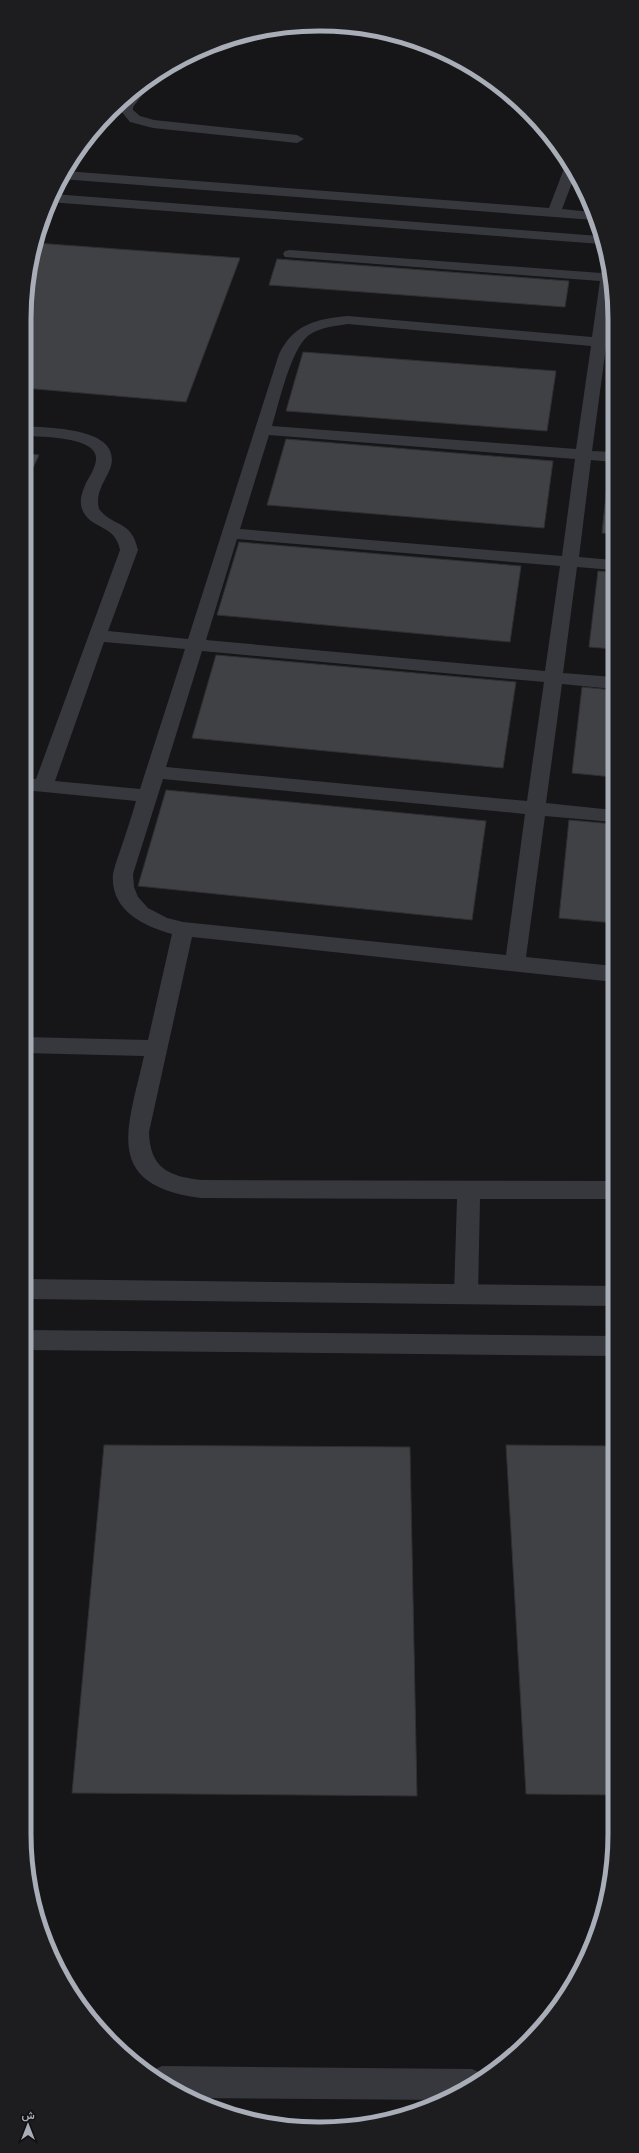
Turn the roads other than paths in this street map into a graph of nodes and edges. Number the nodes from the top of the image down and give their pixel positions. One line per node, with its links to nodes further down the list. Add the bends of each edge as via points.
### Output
1 (132, 101): 2 (street, via 127,111 135,119 152,124)
2 (297, 139)
3 (568, 174): 6 (street)
4 (70, 176): 6 (street)
5 (58, 199): 8 (street)
6 (554, 213): 7 (street)
7 (589, 216)
8 (597, 240)
9 (290, 254): 10 (street)
10 (604, 275)
11 (607, 310): 12 (street)
12 (606, 342): 13 (street, via 348,320 317,325 296,337 290,346); 15 (street)
13 (263, 430): 15 (street); 17 (street)
14 (31, 432): 20 (street, via 78,436 99,446 104,453 105,461 88,504 97,517 124,534 129,550)
15 (584, 455): 16 (street); 18 (street)
16 (608, 457)
17 (230, 533): 18 (street); 21 (street)
18 (569, 562): 19 (street); 22 (street)
19 (608, 565)
20 (98, 636): 21 (street); 26 (street)
21 (194, 646): 22 (street); 24 (street)
22 (554, 678): 23 (street); 28 (street)
23 (608, 683)
24 (154, 772): 27 (street); 28 (street)
25 (31, 785): 26 (street)
26 (43, 786): 27 (street)
27 (147, 796): 30 (street, via 125,865 123,887 127,899 136,910 166,926)
28 (536, 808): 29 (street); 31 (street)
29 (608, 815)
30 (183, 929): 31 (street); 34 (street)
31 (515, 964): 32 (street)
32 (608, 973)
33 (31, 1045): 34 (street)
34 (158, 1048): 35 (street, via 137,1144 146,1167 161,1179 180,1187 201,1189)
35 (468, 1189): 36 (street); 38 (street)
36 (608, 1190)
37 (31, 1285): 38 (street)
38 (466, 1294): 39 (street)
39 (608, 1296)
40 (31, 1340): 41 (street)
41 (608, 1346)
42 (174, 2082): 43 (street)
43 (460, 2085)

